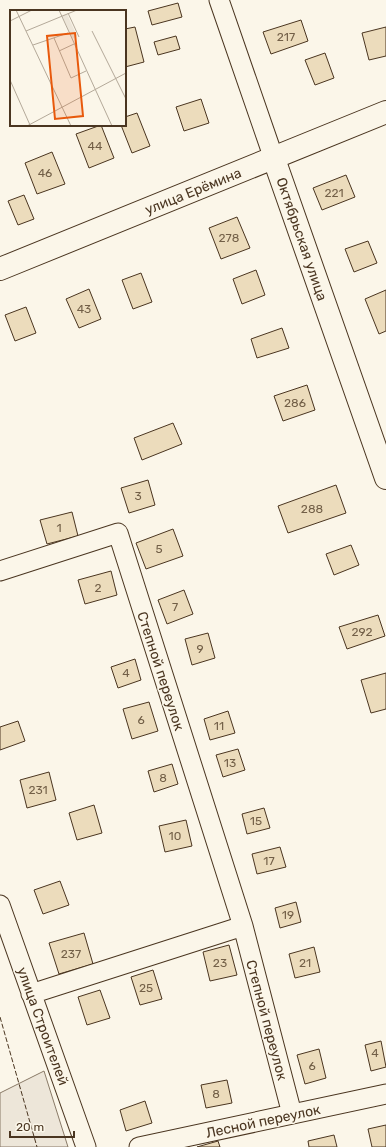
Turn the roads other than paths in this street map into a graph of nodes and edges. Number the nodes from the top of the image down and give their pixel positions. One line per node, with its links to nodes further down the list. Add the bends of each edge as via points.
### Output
1 (220, 0): 3 (street, Октябрьская улица)
2 (386, 112): 3 (street, улица Ерёмина)
3 (274, 159): 4 (street, улица Ерёмина); 5 (street, Октябрьская улица)
4 (0, 270)
5 (386, 478)
6 (0, 571): 8 (street, Степной переулок, via 118,533)
7 (0, 905): 9 (street, улица Строителей)
8 (243, 926): 9 (street); 11 (street, Степной переулок)
9 (32, 994): 12 (street, улица Строителей)
10 (386, 1094): 11 (street, Лесной переулок)
11 (292, 1114): 13 (street, Лесной переулок)
12 (86, 1147)
13 (139, 1147)

